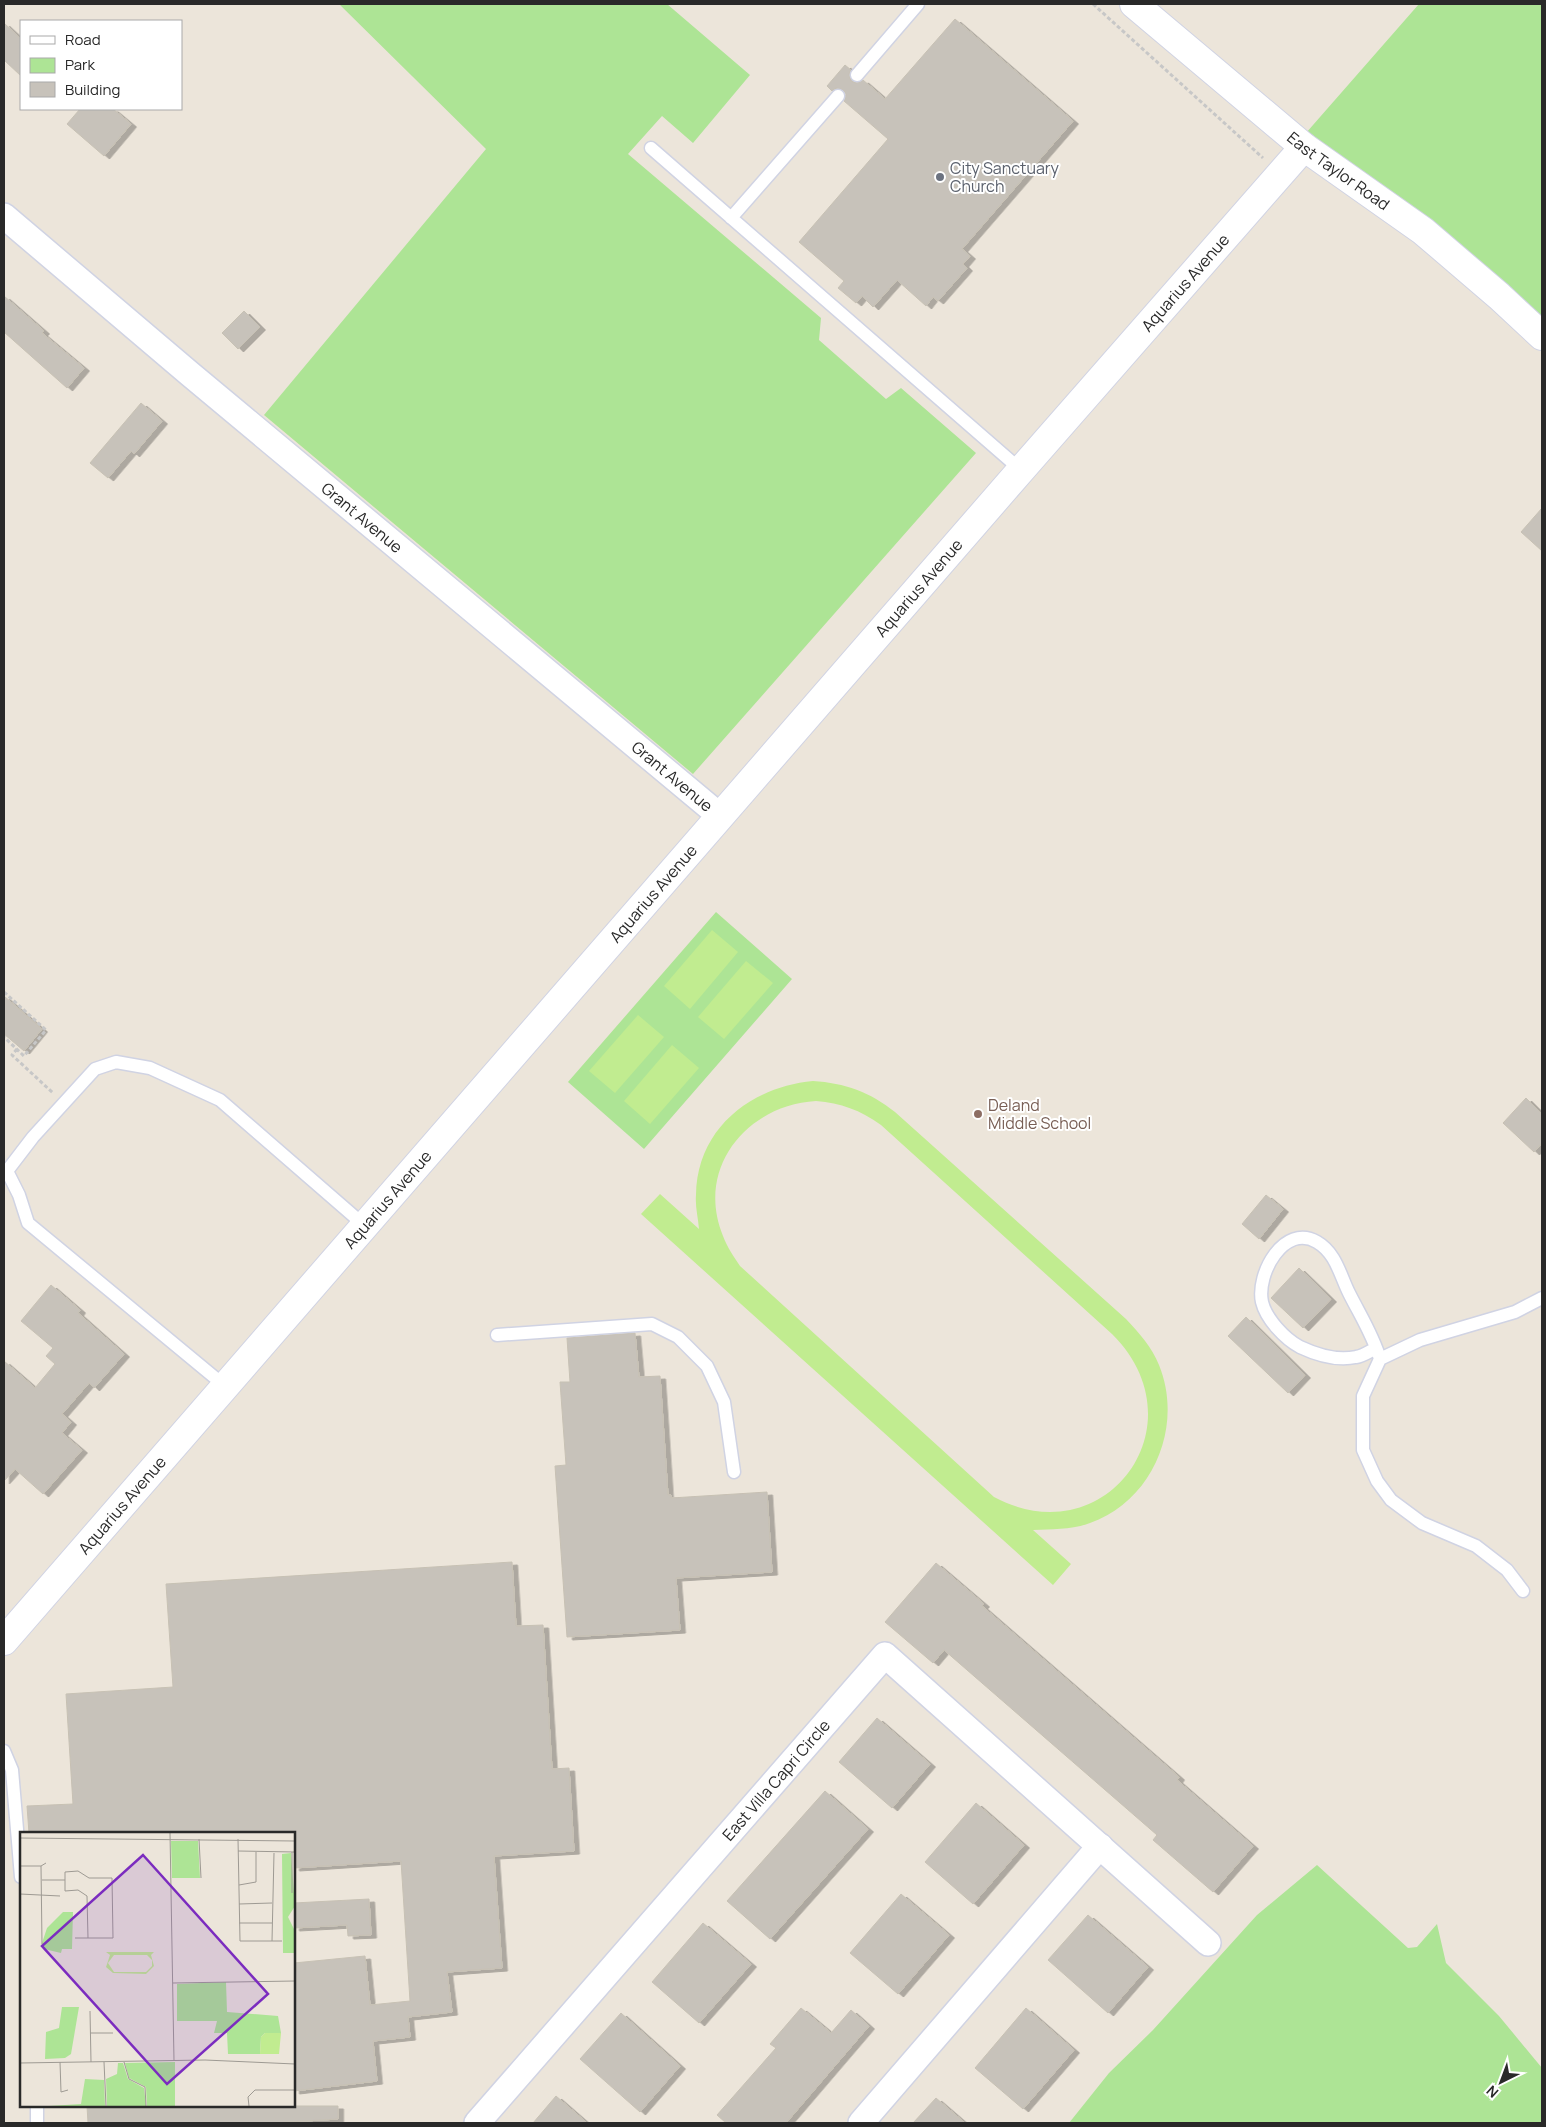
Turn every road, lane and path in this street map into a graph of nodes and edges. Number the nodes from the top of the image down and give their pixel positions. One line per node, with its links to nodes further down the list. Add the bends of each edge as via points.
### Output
1 (918, 4): 4 (lane)
2 (1093, 4): 8 (path)
3 (1134, 4): 6 (street, East Taylor Road)
4 (857, 75)
5 (838, 96): 10 (lane)
6 (1304, 147): 11 (street, East Taylor Road, via 1423,231); 12 (street, Aquarius Avenue)
7 (651, 148): 10 (lane)
8 (1267, 162)
9 (4, 216): 13 (street, Grant Avenue)
10 (731, 218): 12 (lane)
11 (1542, 336)
12 (1021, 470): 13 (street, Aquarius Avenue)
13 (720, 816): 18 (street, Aquarius Avenue)
14 (4, 992): 16 (path, via 46,1030 24,1056)
15 (4, 1037): 16 (path)
16 (17, 1049): 17 (path, via 12,1055)
17 (64, 1103): 18 (lane, via 95,1069 116,1062 150,1068 220,1100); 22 (lane, via 7,1171 28,1223)
18 (364, 1226): 22 (street, Aquarius Avenue)
19 (1542, 1298): 21 (lane, via 1515,1312)
20 (497, 1335): 23 (lane, via 652,1324 678,1337 707,1366 724,1402)
21 (1378, 1353): 21 (lane, via 1338,1266 1324,1248 1306,1238 1292,1239 1283,1244 1270,1263 1263,1283 1261,1300 1268,1318 1294,1343 1315,1354 1338,1358); 24 (lane, via 1363,1396 1363,1450 1377,1481 1390,1500 1422,1523 1476,1546 1507,1570)
22 (225, 1386): 25 (street, Aquarius Avenue)
23 (734, 1472)
24 (1523, 1591)
25 (4, 1641)
26 (4, 1751): 28 (lane, via 12,1770)
27 (1100, 1846): 29 (street, East Villa Capri Circle); 32 (street, East Villa Capri Circle, via 884,1654); 33 (street)
28 (20, 1865)
29 (1208, 1943)
30 (36, 2107): 31 (lane)
31 (38, 2123)
32 (477, 2123)
33 (861, 2123)

